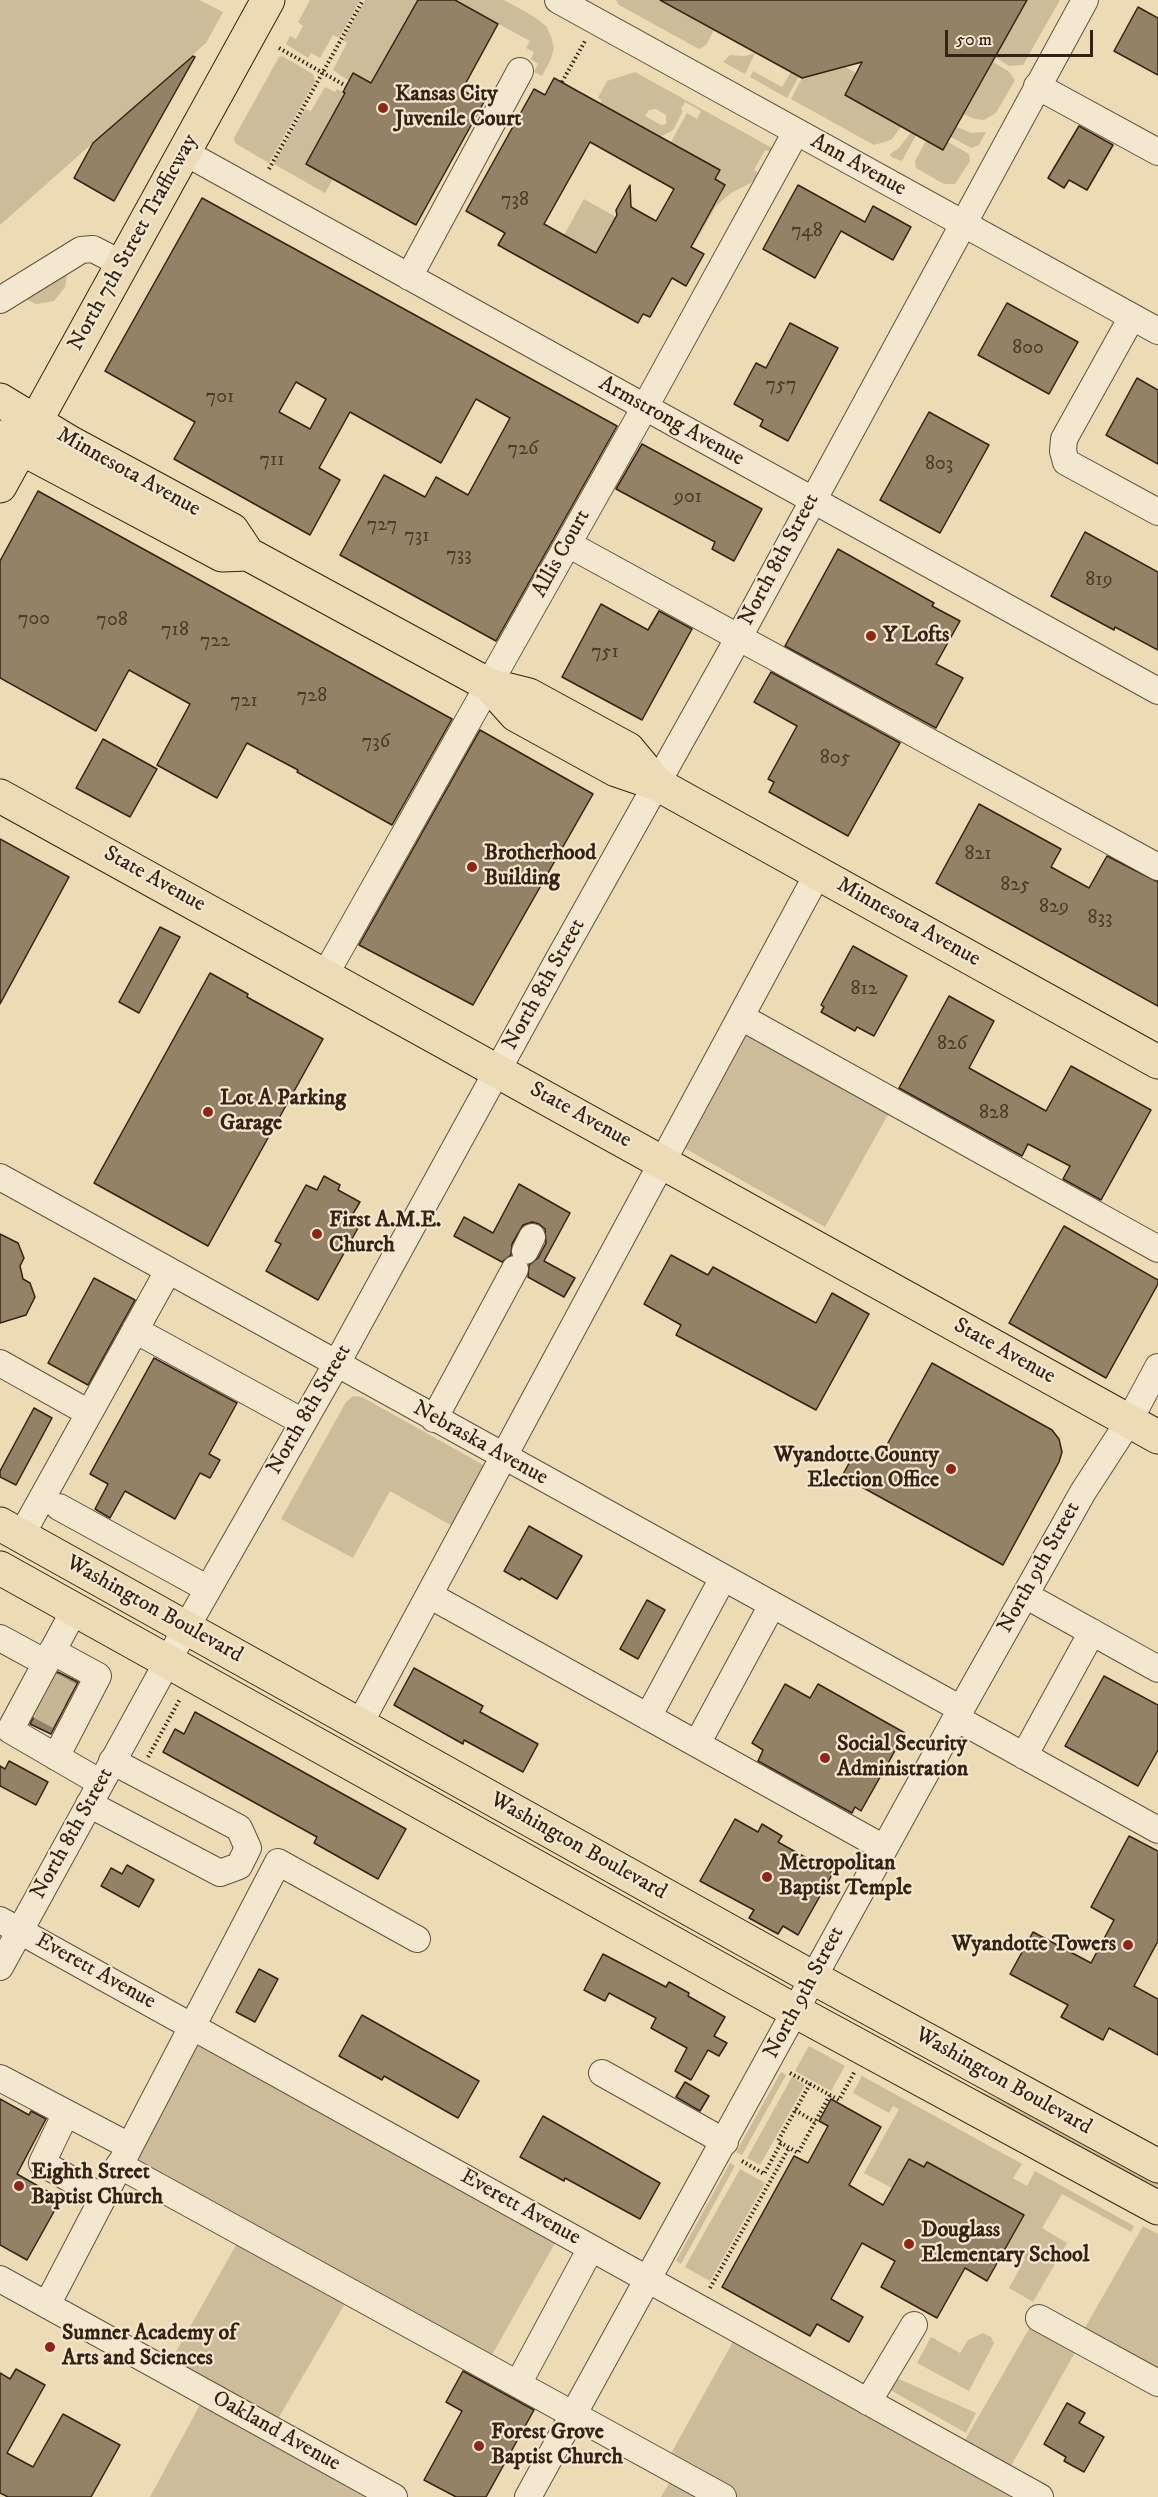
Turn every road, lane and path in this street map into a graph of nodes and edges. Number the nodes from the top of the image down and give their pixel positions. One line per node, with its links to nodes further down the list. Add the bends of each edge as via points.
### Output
1 (268, 0): 13 (main road, North 7th Street Trafficway)
2 (363, 0): 8 (path)
3 (558, 0): 12 (street, Ann Avenue)
4 (1086, 0): 11 (street, North 8th Street)
5 (585, 41): 9 (path)
6 (279, 48): 8 (path)
7 (520, 71): 18 (street)
8 (322, 72): 10 (path); 15 (path)
9 (562, 82)
10 (346, 86)
11 (1037, 86): 14 (street); 16 (street, North 8th Street)
12 (796, 132): 16 (street, Ann Avenue); 23 (street, Allis Court)
13 (184, 152): 17 (main road, North 7th Street Trafficway); 18 (street, Armstrong Avenue)
14 (1158, 152)
15 (269, 169)
16 (963, 224): 20 (street, Ann Avenue); 26 (street, North 8th Street)
17 (122, 264): 19 (street, via 93,249 81,250); 24 (main road, North 7th Street Trafficway)
18 (409, 277): 23 (street, Armstrong Avenue)
19 (0, 300)
20 (1132, 317): 21 (street, Ann Avenue); 27 (street, via 1064,440 1063,451 1066,462)
21 (1158, 331)
22 (0, 400): 24 (main road, Minnesota Avenue)
23 (645, 407): 26 (street, Armstrong Avenue); 28 (street, Allis Court)
24 (18, 435): 25 (main road, North 7th Street Trafficway); 30 (main road, Minnesota Avenue, via 71,443 232,530 248,554)
25 (0, 486)
26 (812, 501): 29 (street, North 8th Street); 31 (street, Armstrong Avenue)
27 (1158, 512)
28 (568, 544): 29 (street); 30 (street, Allis Court)
29 (739, 636): 32 (street, North 8th Street); 34 (street)
30 (489, 685): 32 (main road, Minnesota Avenue, via 516,715 616,770); 36 (street, Allis Court)
31 (1158, 691)
32 (657, 784): 35 (main road, Minnesota Avenue); 39 (street, North 8th Street)
33 (0, 796): 36 (main road, State Avenue)
34 (1158, 867)
35 (818, 873): 37 (street); 38 (main road, Minnesota Avenue)
36 (325, 975): 39 (main road, State Avenue)
37 (741, 1017): 40 (street); 42 (street)
38 (1158, 1062)
39 (497, 1070): 40 (main road, State Avenue); 47 (street, North 8th Street)
40 (663, 1162): 51 (main road, State Avenue); 54 (street)
41 (0, 1177): 44 (street, Nebraska Avenue)
42 (1158, 1249)
43 (524, 1252): 50 (street)
44 (168, 1271): 45 (street); 47 (street, Nebraska Avenue)
45 (135, 1330): 49 (street); 52 (street)
46 (0, 1363): 49 (street)
47 (337, 1363): 50 (street, Nebraska Avenue); 52 (street, North 8th Street)
48 (1158, 1367): 51 (street, North 9th Street)
49 (89, 1413): 56 (street)
50 (435, 1419): 54 (street, Nebraska Avenue)
51 (1129, 1421): 53 (main road, State Avenue); 61 (street, North 9th Street, via 1083,1492)
52 (303, 1422): 59 (street, North 8th Street)
53 (1158, 1437)
54 (504, 1457): 58 (street, Nebraska Avenue); 60 (street)
55 (59, 1507): 59 (street)
56 (10, 1530): 64 (main road, Washington Boulevard)
57 (0, 1568): 63 (main road, Washington Boulevard)
58 (723, 1578): 62 (street, Nebraska Avenue); 72 (street)
59 (208, 1589): 64 (street, North 8th Street)
60 (429, 1595): 72 (street); 73 (street)
61 (1025, 1595): 65 (street); 71 (street, North 9th Street)
62 (772, 1605): 71 (street, Nebraska Avenue); 74 (street)
63 (75, 1609): 67 (main road, Washington Boulevard); 69 (street)
64 (186, 1628): 67 (street, North 8th Street); 73 (main road, Washington Boulevard)
65 (1092, 1632): 68 (street); 75 (street)
66 (0, 1638): 69 (street)
67 (168, 1660): 78 (street, North 8th Street); 85 (main road, Washington Boulevard)
68 (1158, 1669)
69 (41, 1680): 76 (street, via 10,1730); 76 (street, via 98,1676 72,1710)
70 (180, 1699): 77 (path)
71 (958, 1714): 75 (street, Nebraska Avenue); 80 (street, North 9th Street)
72 (648, 1717): 74 (street)
73 (359, 1725): 84 (main road, Washington Boulevard)
74 (697, 1744): 80 (street)
75 (1024, 1756): 79 (street, Nebraska Avenue)
76 (56, 1757): 78 (street)
77 (148, 1758)
78 (101, 1783): 78 (street, via 220,1873 238,1866 248,1848 239,1828); 81 (street, North 8th Street)
79 (1158, 1830)
80 (884, 1848): 84 (street, North 9th Street)
81 (10, 1925): 83 (street, North 8th Street); 86 (street, Everett Avenue)
82 (417, 1939): 86 (street, via 278,1862)
83 (0, 1967)
84 (813, 1978): 85 (street, North 9th Street); 101 (main road, Washington Boulevard)
85 (795, 2011): 96 (street, North 9th Street); 103 (main road, Washington Boulevard)
86 (191, 2026): 99 (street); 104 (street, Everett Avenue)
87 (856, 2068): 92 (path, via 839,2100)
88 (602, 2073): 96 (street)
89 (790, 2073): 91 (path)
90 (0, 2078): 94 (street)
91 (810, 2084): 92 (path); 93 (path)
92 (830, 2095): 95 (path)
93 (795, 2110): 95 (path); 97 (path, via 778,2141)
94 (66, 2113): 99 (street); 102 (street, via 42,2163)
95 (815, 2122): 98 (path, via 798,2153)
96 (724, 2142): 106 (street, North 9th Street)
97 (781, 2143): 98 (path); 100 (path, via 764,2174)
98 (789, 2148): 107 (path)
99 (124, 2156): 102 (street); 111 (street)
100 (742, 2161)
101 (1158, 2166)
102 (102, 2198): 108 (street)
103 (1158, 2208)
104 (591, 2248): 106 (street, Everett Avenue); 111 (street)
105 (0, 2279): 108 (street, Oakland Avenue)
106 (649, 2280): 113 (street, Everett Avenue); 114 (street, North 9th Street)
107 (714, 2282)
108 (47, 2305): 115 (street, Oakland Avenue)
109 (1039, 2318): 112 (street)
110 (914, 2325): 113 (street)
111 (518, 2384): 114 (street)
112 (1158, 2384)
113 (868, 2402): 118 (street, Everett Avenue)
114 (574, 2414): 116 (street, North 9th Street); 117 (street)
115 (394, 2497)
116 (528, 2497)
117 (723, 2497)
118 (1040, 2497)

